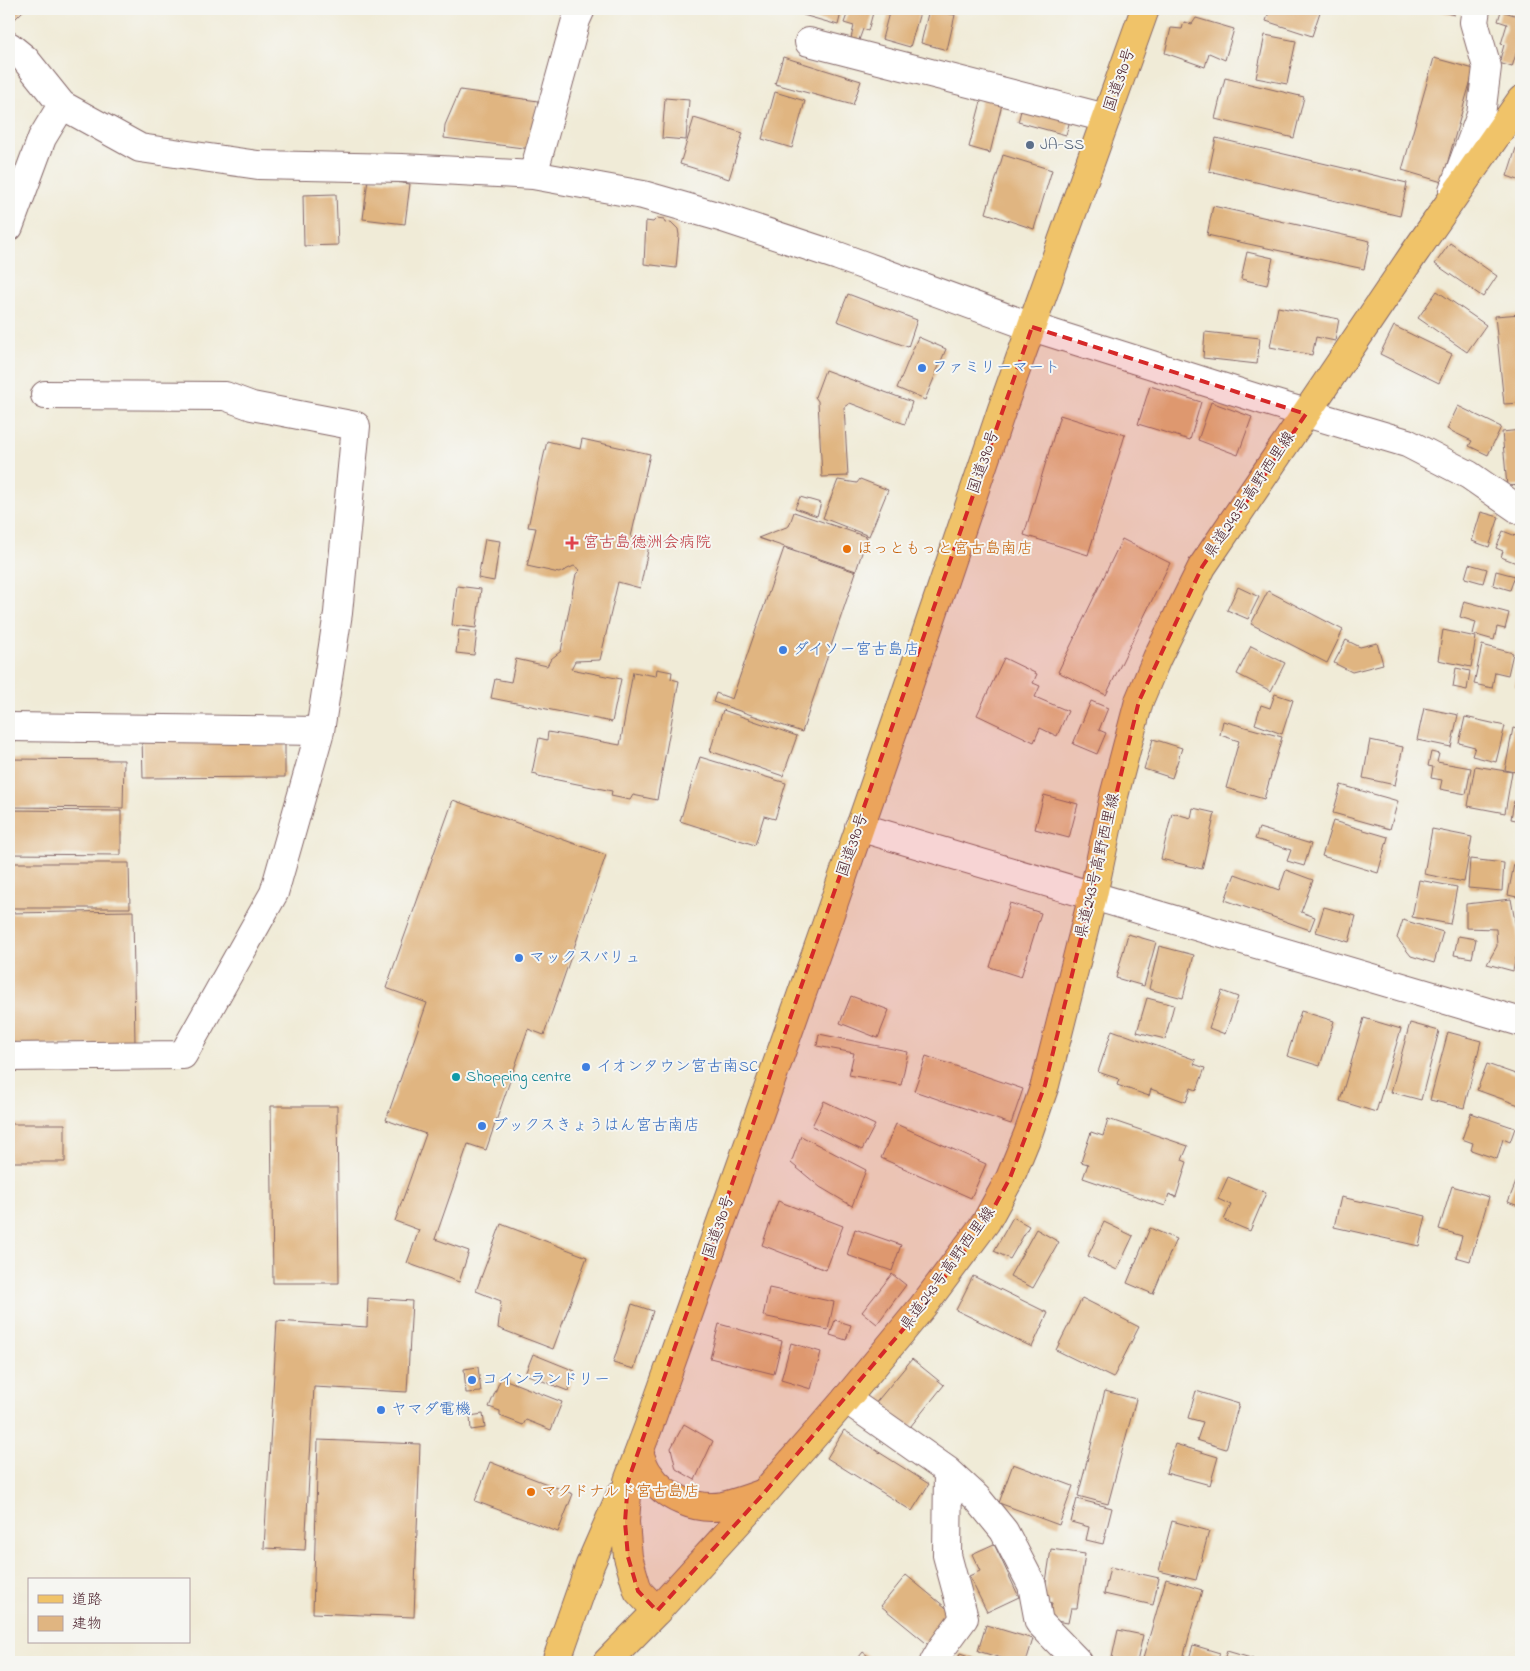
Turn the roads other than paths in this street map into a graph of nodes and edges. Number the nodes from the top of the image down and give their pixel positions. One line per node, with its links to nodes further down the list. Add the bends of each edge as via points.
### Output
1 (582, 9): 9 (street, via 576,20)
2 (1145, 9): 8 (main road, 国道390号)
3 (1476, 9): 10 (street, via 1474,22 1487,67 1481,115)
4 (809, 42): 8 (street)
5 (9, 46): 7 (street, via 25,59)
6 (1521, 100): 10 (main road, 県道243号高野西里線)
7 (62, 105): 9 (street, via 140,148 258,164); 11 (street, via 42,138)
8 (1106, 118): 12 (main road, 国道390号)
9 (533, 175): 12 (street, via 643,195 720,217)
10 (1446, 207): 14 (main road, 県道243号高野西里線)
11 (9, 227)
12 (1032, 327): 14 (street); 18 (main road, 国道390号)
13 (45, 395): 17 (street, via 225,396 252,406 356,426 338,613)
14 (1306, 414): 15 (street, via 1407,443 1469,475); 19 (main road, 県道243号高野西里線, via 1202,567 1157,658 1139,701)
15 (1521, 511)
16 (9, 727): 17 (street)
17 (320, 731): 21 (street, via 274,893 183,1055)
18 (860, 827): 19 (street); 23 (main road, 国道390号)
19 (1093, 895): 20 (street); 22 (main road, 県道243号高野西里線, via 1045,1085 1010,1178 986,1222 929,1299)
20 (1521, 1022)
21 (9, 1057)
22 (846, 1398): 24 (street); 26 (main road, 県道243号高野西里線)
23 (638, 1453): 25 (main road, 国道390号); 26 (main road, via 648,1474 682,1502 716,1507)
24 (948, 1471): 30 (street, via 947,1555 964,1618); 31 (street, via 977,1498 1004,1531 1032,1585 1039,1622)
25 (628, 1481): 27 (main road, 国道390号, via 625,1522 628,1557 638,1591); 28 (main road, via 590,1565)
26 (764, 1494): 27 (main road, 県道243号高野西里線)
27 (657, 1611): 29 (main road)
28 (556, 1662)
29 (607, 1662)
30 (934, 1662)
31 (1078, 1662)

